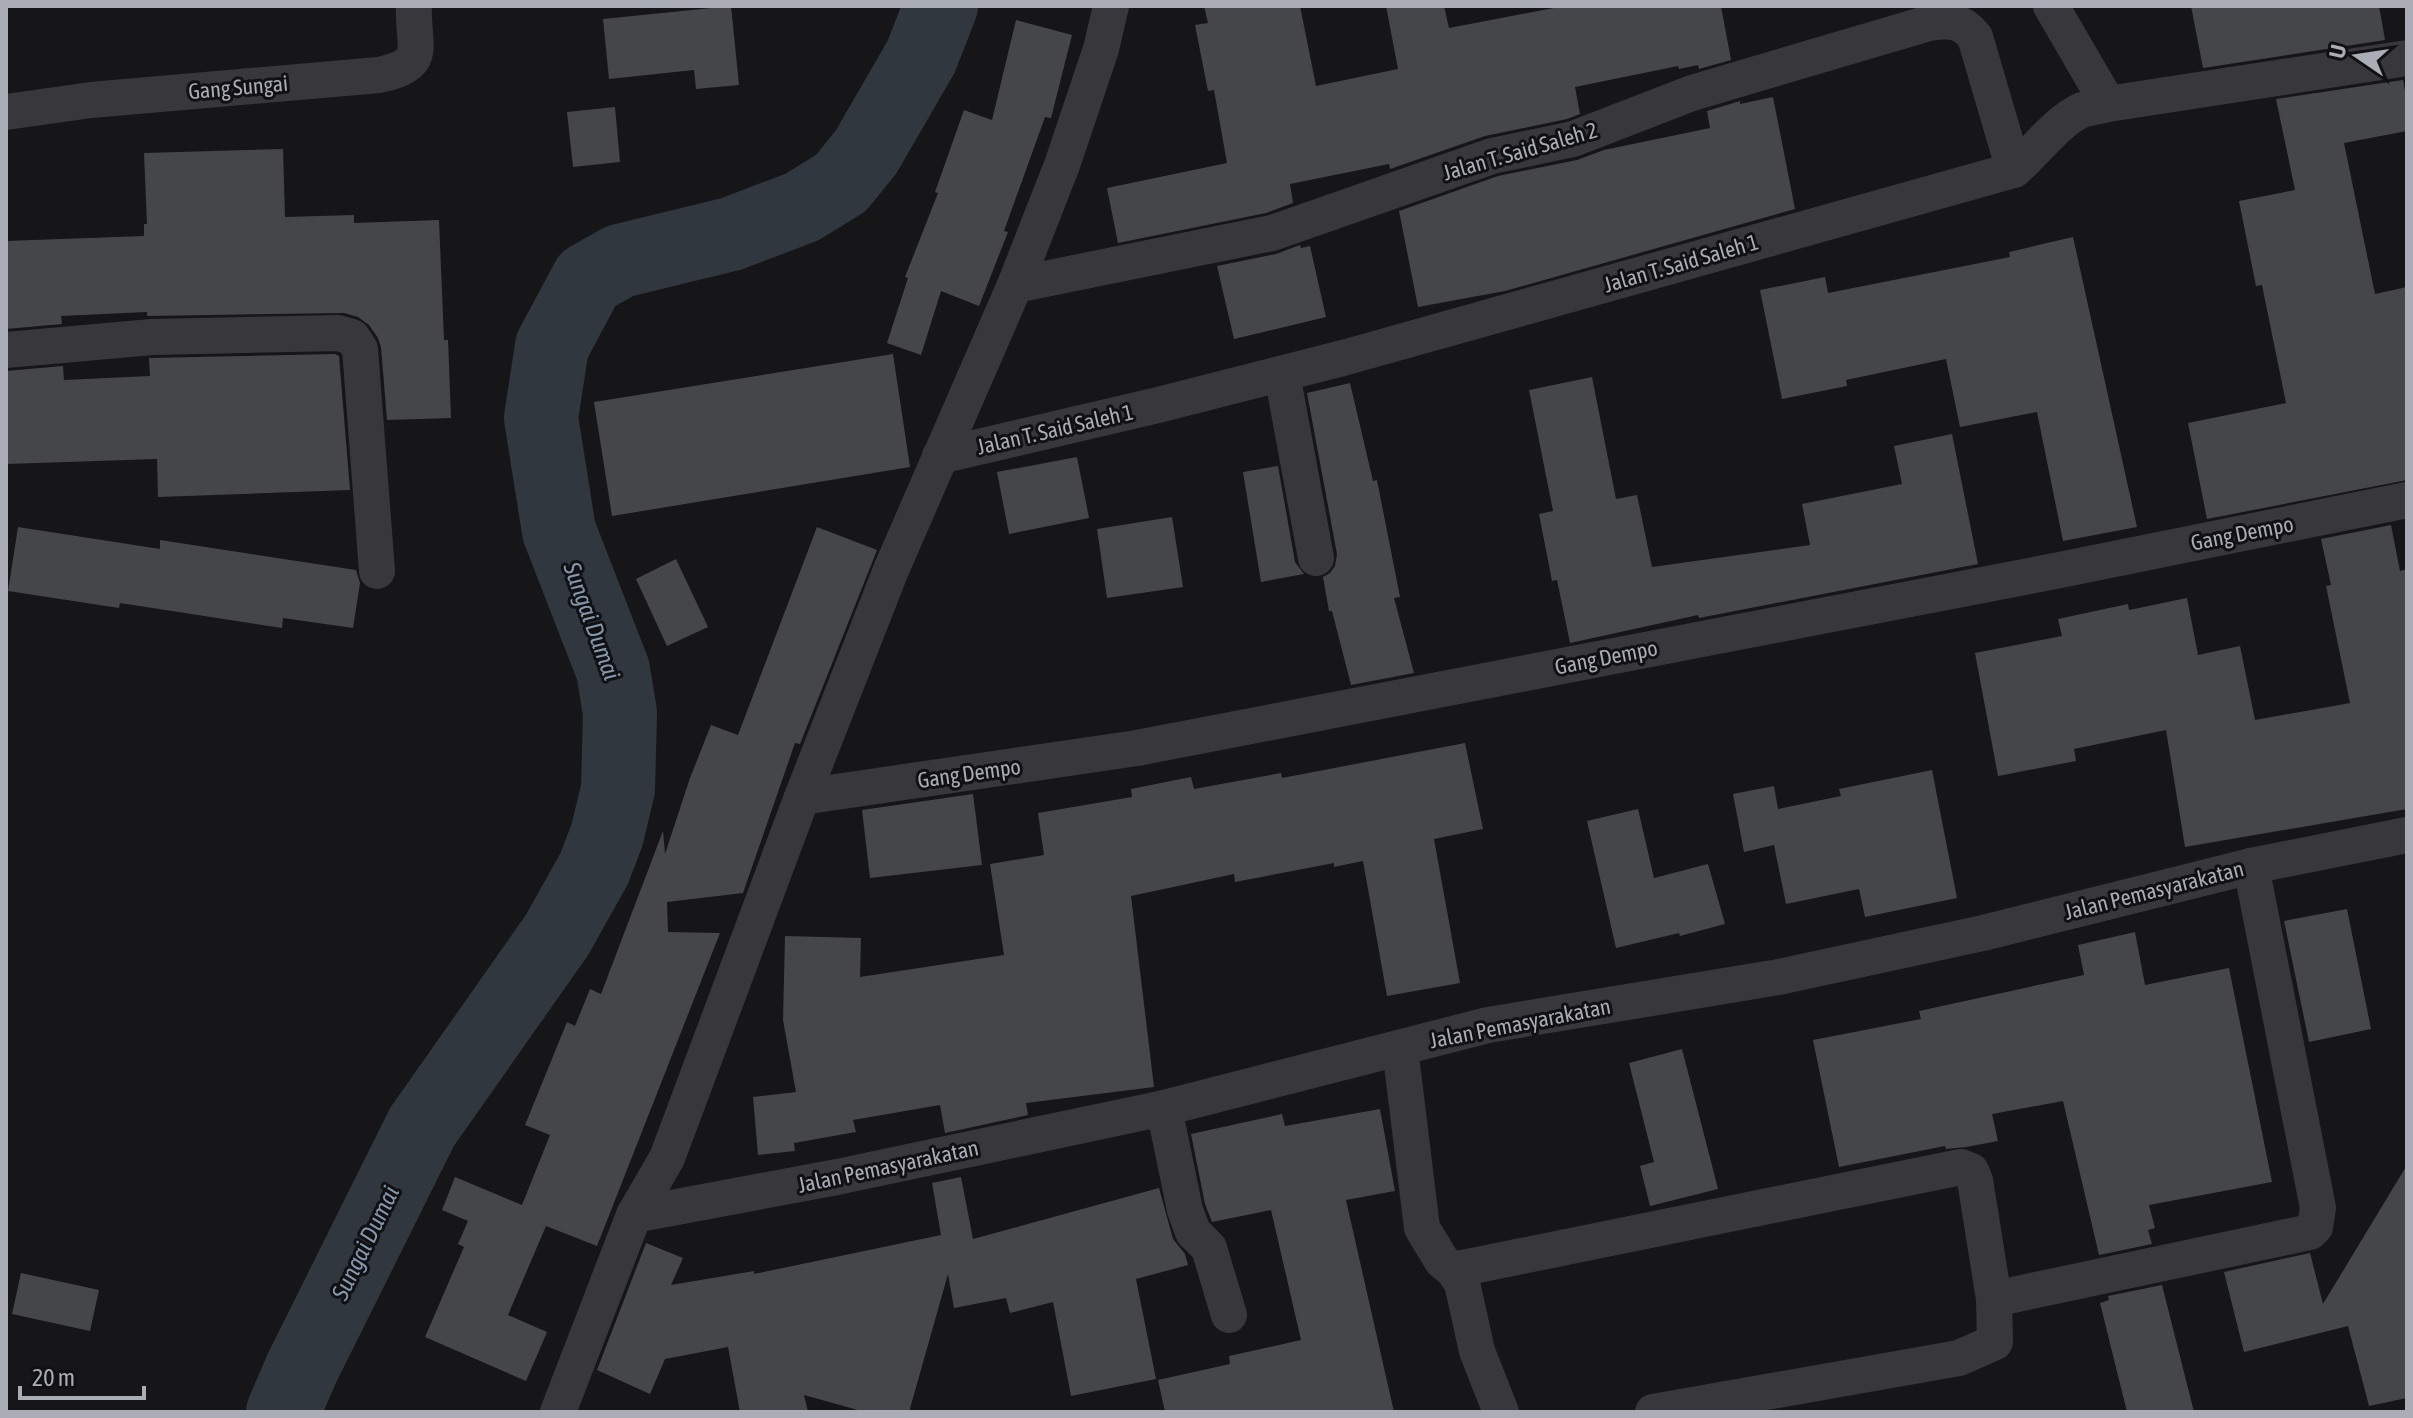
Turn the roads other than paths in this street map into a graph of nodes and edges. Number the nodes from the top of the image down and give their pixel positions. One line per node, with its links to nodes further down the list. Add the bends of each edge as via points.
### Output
1 (414, 6): 6 (street, Gang Sungai, via 414,56 400,70)
2 (1111, 6): 8 (street, via 1067,150)
3 (2051, 6): 5 (street)
4 (2407, 58): 5 (street, Jalan T. Said Saleh 1)
5 (2108, 104): 7 (street, Jalan T. Said Saleh 1, via 2082,110)
6 (6, 112)
7 (2014, 170): 8 (street, Jalan T. Said Saleh 2, via 1975,37 1958,22 1929,23 1692,93 1573,139 1492,156 1272,233); 10 (street, Jalan T. Said Saleh 1)
8 (1015, 285): 11 (street)
9 (6, 350): 14 (street, via 152,337 352,337 360,349)
10 (1282, 374): 11 (street, Jalan T. Said Saleh 1); 13 (street)
11 (940, 456): 15 (street)
12 (2407, 500): 15 (street, Gang Dempo, via 1137,748)
13 (1316, 558)
14 (377, 571)
15 (802, 797): 20 (street, via 667,1158)
16 (2407, 835): 17 (street, Jalan Pemasyarakatan)
17 (2251, 866): 18 (street, Jalan Pemasyarakatan, via 1779,977 1488,1025); 22 (street, via 2318,1208 2315,1227)
18 (1400, 1048): 19 (street, Jalan Pemasyarakatan); 21 (street, via 1422,1228)
19 (1164, 1108): 20 (street, Jalan Pemasyarakatan); 23 (street, via 1185,1210 1193,1232 1209,1248)
20 (634, 1215): 24 (street)
21 (1453, 1270): 22 (street, via 1961,1167 1975,1180); 25 (street, via 1462,1283 1477,1351)
22 (1994, 1299): 26 (street, via 1995,1342 1959,1358)
23 (1229, 1315)
24 (558, 1412)
25 (1501, 1412)
26 (1653, 1412)

